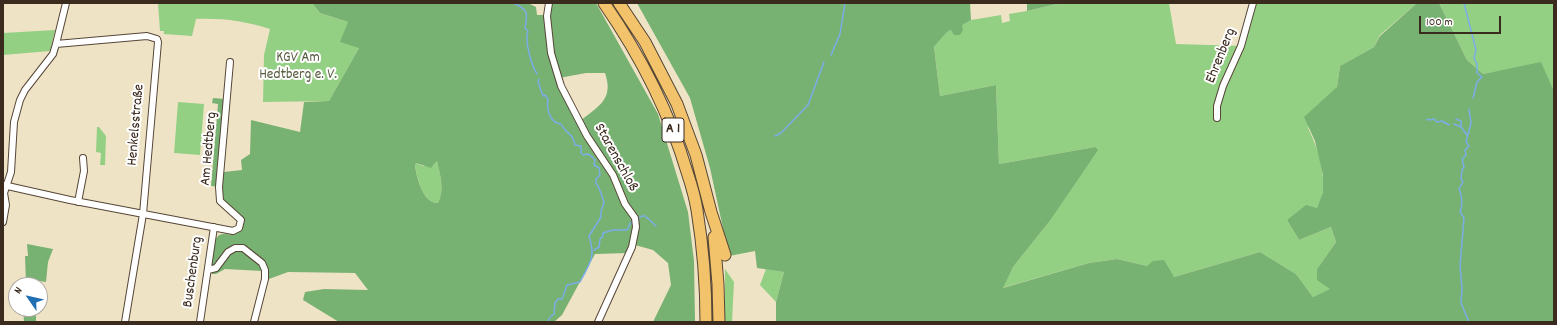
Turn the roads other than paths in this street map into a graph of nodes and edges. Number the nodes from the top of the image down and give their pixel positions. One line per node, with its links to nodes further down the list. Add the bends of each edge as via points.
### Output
1 (66, 3): 6 (street)
2 (549, 3): 21 (street, Starenschloß, via 547,16 551,53 561,86 586,136 613,175 625,204 635,218 632,247)
3 (604, 3): 22 (highway, A 1, via 645,68 667,113 680,148 697,208 705,270)
4 (620, 3): 12 (highway, A 1, via 645,42 677,104 696,155)
5 (1253, 3): 8 (street, Ehrenberg, via 1241,46 1223,86 1217,106)
6 (56, 44): 10 (street, via 45,65 20,100 14,122 11,172); 13 (street, Henkelsstraße, via 147,36 157,39)
7 (230, 62): 15 (street, Am Hedtberg, via 219,187 220,201 241,220 239,228 233,230)
8 (1217, 118)
9 (83, 158): 11 (street, via 84,171)
10 (5, 185): 11 (street); 14 (street, via 6,205)
11 (78, 202): 13 (street)
12 (711, 212): 16 (highway); 23 (highway, A 1)
13 (143, 214): 15 (street); 18 (street, Henkelsstraße)
14 (3, 222)
15 (214, 226): 17 (street, Buschenburg)
16 (724, 255)
17 (208, 270): 19 (street, Buschenburg); 20 (street, via 216,268 228,252 235,248 244,248 262,263 265,279)
18 (125, 322)
19 (200, 322)
20 (254, 322)
21 (598, 322)
22 (706, 322)
23 (719, 322)

